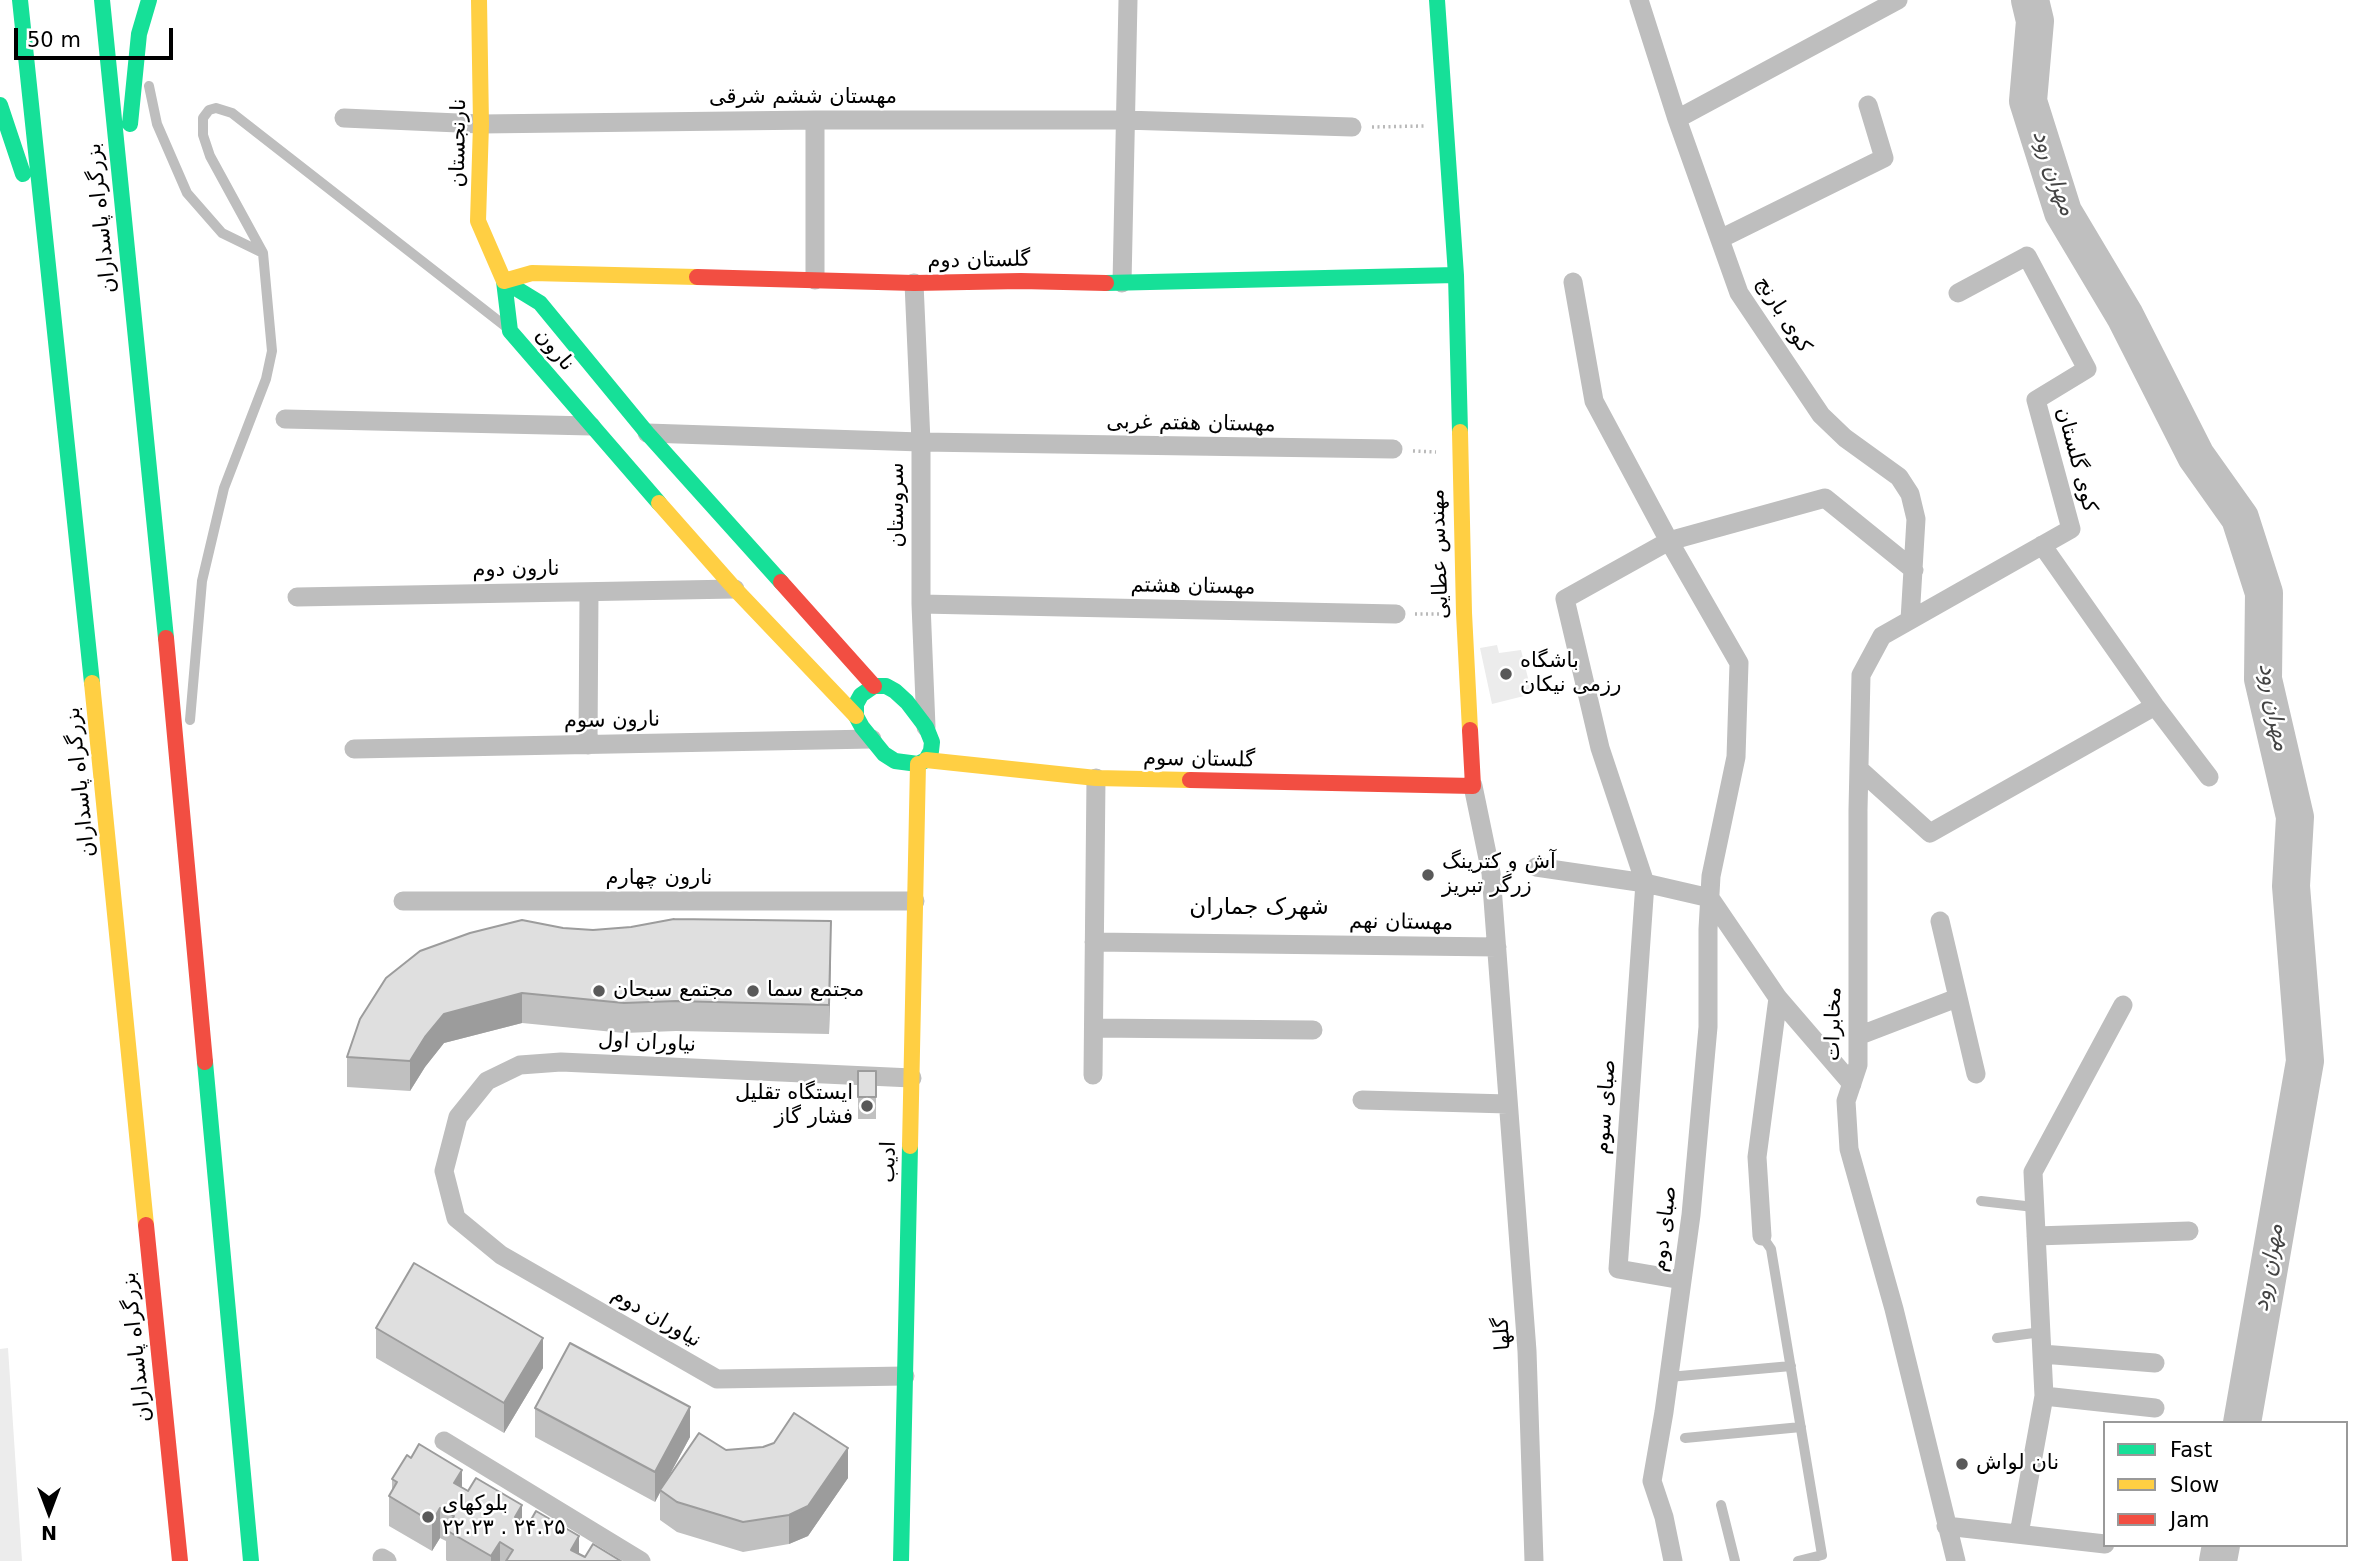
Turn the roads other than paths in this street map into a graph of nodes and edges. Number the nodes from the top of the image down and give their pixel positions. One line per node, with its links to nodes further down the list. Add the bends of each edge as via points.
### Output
1 (20, 0): 19 (main road, بزرگراه پاسداران)
2 (102, 0): 18 (main road, بزرگراه پاسداران)
3 (149, 0): 9 (main road)
4 (479, 0): 16 (main road, نارنجستان)
5 (1128, 0): 15 (street)
6 (1437, 0): 22 (main road, مهندس عطایی)
7 (1639, 0): 13 (street, کوی بارنج)
8 (1898, 0): 13 (street)
9 (139, 34): 18 (main road); 21 (lane, via 157,124 187,193 222,233)
10 (0, 105): 19 (main road)
11 (1868, 105): 20 (street, via 1884,158)
12 (344, 118): 16 (street, مهستان ششم شرقی)
13 (1677, 119): 20 (street, کوی بارنج)
14 (815, 120): 15 (street, مهستان ششم شرقی); 16 (street, مهستان ششم شرقی); 23 (street)
15 (1124, 120): 17 (street, مهستان ششم شرقی); 27 (street)
16 (481, 124): 24 (main road, نارنجستان, via 478,221)
17 (1352, 127)
18 (121, 205): 58 (main road, بزرگراه پاسداران)
19 (44, 238): 102 (main road, بزرگراه پاسداران)
20 (1720, 239): 37 (street, کوی بارنج, via 1739,293 1821,415 1899,477 1910,494 1916,519)
21 (263, 253): 29 (lane, via 202,135 203,118 209,110 232,113); 48 (lane, via 272,351 266,379 224,488 202,581)
22 (1456, 275): 27 (main road, گلستان دوم); 57 (main road, مهندس عطایی)
23 (815, 280): 24 (main road, گلستان دوم, via 532,273); 26 (main road, گلستان دوم)
24 (504, 281): 29 (main road, نارون); 32 (main road, نارون, via 540,303)
25 (1573, 282): 35 (street, صبای دوم, via 1594,401)
26 (914, 283): 27 (main road, گلستان دوم); 33 (street, سروستان)
27 (1122, 283)
28 (1958, 293): 36 (street, کوی گلستان, via 2027,256 2087,369 2036,400 2071,528)
29 (510, 331): 31 (main road, نارون)
30 (285, 419): 31 (street)
31 (591, 426): 38 (main road, نارون)
32 (647, 433): 33 (street, مهستان هفتم غربی); 44 (main road, نارون)
33 (921, 442): 34 (street, مهستان هفتم غربی); 41 (street, سروستان)
34 (1393, 450)
35 (1669, 541): 37 (street, via 1825,498); 60 (street, via 1565,599 1600,748); 61 (street, صبای دوم, via 1739,663 1736,757)
36 (2042, 545): 43 (street, کوی گلستان); 45 (street)
37 (1914, 570): 43 (street, کوی بارنج)
38 (735, 589): 39 (street, نارون دوم); 46 (main road, نارون)
39 (589, 592): 40 (street, نارون دوم); 51 (street)
40 (297, 597)
41 (921, 604): 42 (street, مهستان هشتم); 47 (street, سروستان)
42 (1395, 614)
43 (1910, 620): 54 (street, مخابرات, via 1882,636 1861,675)
44 (874, 686): 46 (main road, via 861,695); 47 (main road, via 895,691)
45 (2155, 706): 54 (street, via 1930,832); 55 (street)
46 (856, 716): 49 (main road)
47 (926, 727): 53 (main road, via 931,751)
48 (189, 730)
49 (872, 739): 51 (street, نارون سوم); 53 (main road, via 895,761 907,765)
50 (188, 743): 58 (lane)
51 (587, 745): 52 (street, نارون سوم)
52 (354, 749)
53 (922, 762): 56 (main road, گلستان سوم); 63 (main road, ادیب)
54 (1859, 769): 72 (street, مخابرات)
55 (2209, 777)
56 (1096, 778): 57 (main road, گلستان سوم); 65 (street)
57 (1473, 786): 66 (street, مهندس عطایی, via 1491,873)
58 (182, 811): 103 (main road, بزرگراه پاسداران)
59 (1536, 867): 60 (street)
60 (1645, 883): 61 (street); 85 (street, صبای سوم, via 1618,1269)
61 (1710, 898): 67 (street); 85 (street, صبای دوم, via 1708,1027)
62 (403, 901): 63 (street, نارون چهارم)
63 (915, 901): 75 (main road, ادیب)
64 (1940, 922): 68 (street)
65 (1094, 942): 66 (street, مهستان نهم); 70 (street)
66 (1497, 947): 78 (street, مهندس عطایی)
67 (1778, 998): 76 (street); 83 (street, via 1757,1157)
68 (1957, 998): 72 (street); 73 (street)
69 (2123, 1005): 81 (street, via 2033,1172)
70 (1094, 1028): 71 (street); 74 (street)
71 (1313, 1030)
72 (1858, 1036): 76 (street, مخابرات, via 1858,1065)
73 (1976, 1074)
74 (1093, 1075)
75 (912, 1078): 79 (street, نیاوران اول, via 561,1062 520,1065 487,1081 457,1117); 91 (main road, ادیب)
76 (1852, 1084): 99 (street, مخابرات, via 1846,1101 1849,1149 1894,1309)
77 (1362, 1100): 78 (street)
78 (1508, 1104): 106 (street, گلها, via 1527,1351)
79 (444, 1171): 91 (street, نیاوران دوم, via 456,1218 501,1255 717,1379)
80 (1981, 1201): 81 (lane)
81 (2034, 1207): 84 (street)
82 (2189, 1231): 84 (street)
83 (1762, 1236): 90 (lane, via 1771,1249)
84 (2036, 1236): 86 (street)
85 (1682, 1280): 92 (street, صبای دوم)
86 (2041, 1332): 87 (lane); 88 (street)
87 (1997, 1338)
88 (2042, 1354): 89 (street); 93 (street)
89 (2155, 1363)
90 (1791, 1366): 92 (lane); 95 (lane)
91 (905, 1376): 105 (main road, ادیب)
92 (1669, 1377): 107 (street, صبای دوم, via 1652,1481)
93 (2044, 1396): 94 (street); 100 (street)
94 (2155, 1408)
95 (1801, 1427): 96 (lane); 109 (lane, via 1822,1555)
96 (1685, 1438)
97 (443, 1441): 104 (street)
98 (1720, 1505): 108 (lane)
99 (1946, 1526): 100 (street); 110 (street, مخابرات)
100 (2019, 1534): 101 (street)
101 (2103, 1544)
102 (180, 1561)
103 (251, 1561)
104 (641, 1561)
105 (901, 1561)
106 (1534, 1561)
107 (1673, 1561)
108 (1735, 1561)
109 (1798, 1561)
110 (1956, 1561)

